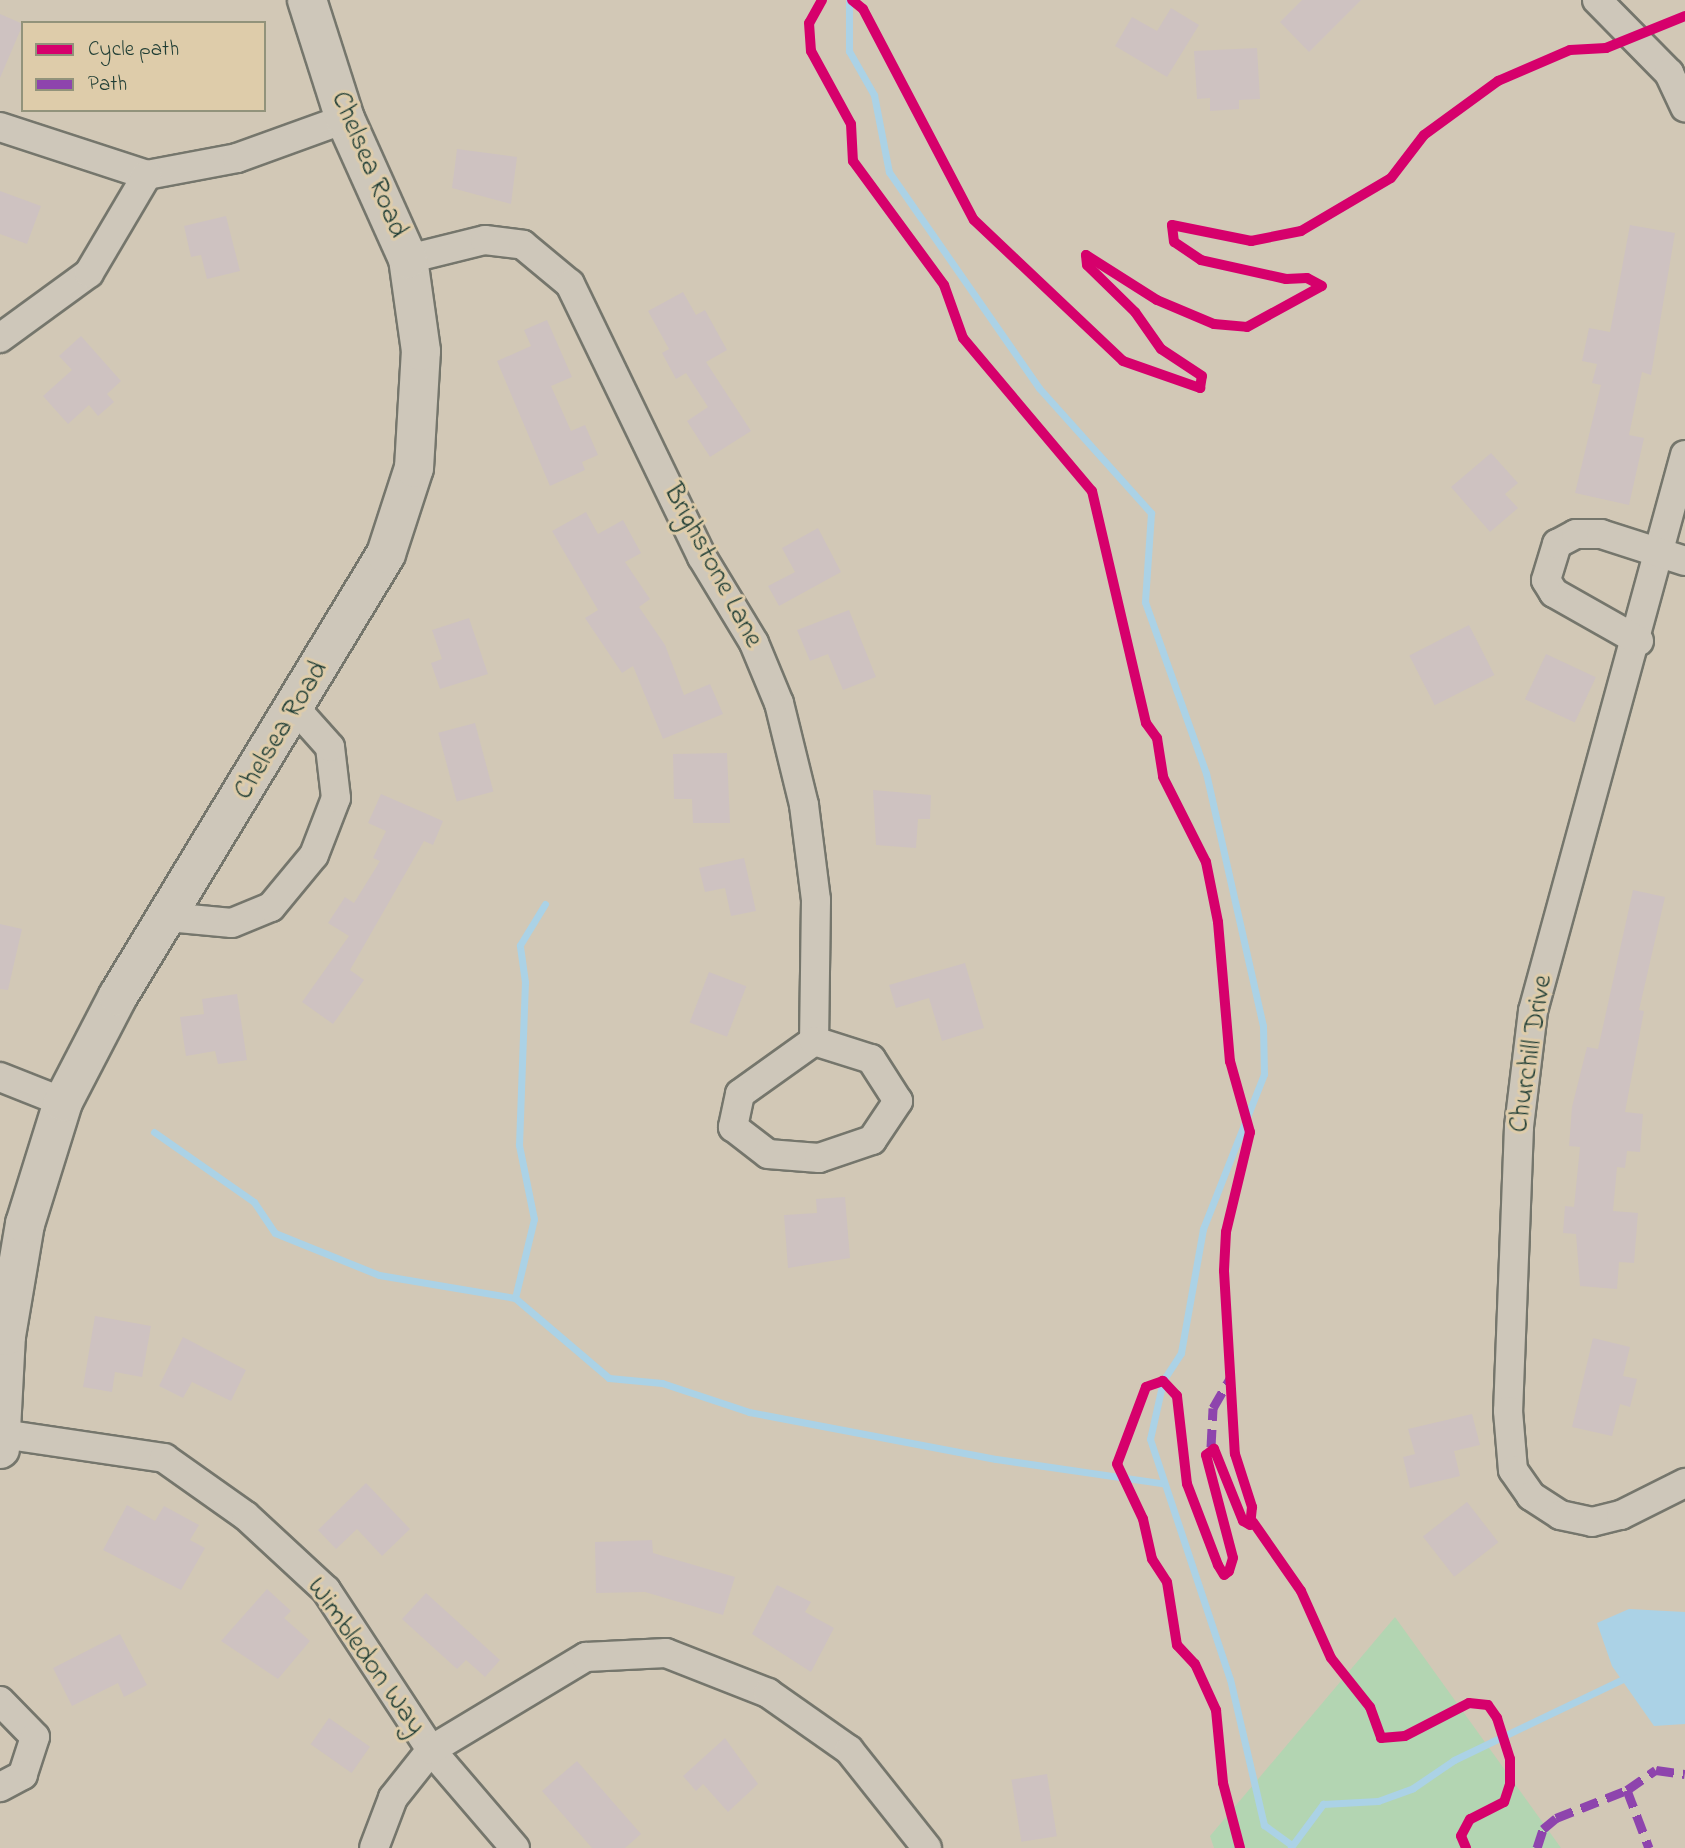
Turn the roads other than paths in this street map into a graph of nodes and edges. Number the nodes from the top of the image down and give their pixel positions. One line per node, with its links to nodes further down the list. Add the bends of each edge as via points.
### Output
1 (307, 0): 4 (street, Chelsea Road)
2 (1597, 0): 3 (street, via 1669,73)
3 (1685, 108)
4 (345, 119): 6 (street, via 237,158); 7 (street, Chelsea Road)
5 (0, 127): 6 (street)
6 (147, 174): 8 (street, via 89,273)
7 (408, 259): 12 (street, Chelsea Road, via 421,351 414,468 386,554); 14 (street, Brighstone Lane, via 485,240 523,245 570,285 779,702 804,805 816,900)
8 (0, 338)
9 (1685, 455): 10 (street, Churchill Drive)
10 (1673, 555): 11 (street, Churchill Drive); 11 (street, via 1576,534 1557,544 1550,560 1546,580 1567,605)
11 (1639, 641): 18 (street, Churchill Drive, via 1533,1011 1519,1127 1508,1411 1514,1470 1531,1496 1560,1515 1591,1522 1621,1515)
12 (296, 709): 13 (street, Chelsea Road); 13 (street, via 330,747 336,798 314,855 271,907 232,923)
13 (168, 917): 16 (street, Chelsea Road)
14 (814, 1041): 14 (street, via 740,1094 733,1127 768,1154 819,1158 872,1140 898,1101 871,1059)
15 (0, 1077): 16 (street)
16 (63, 1102): 17 (street, Chelsea Road, via 25,1224 6,1336)
17 (1, 1441): 20 (street, Wimbledon Way, via 93,1443 164,1458 246,1516 326,1590)
18 (1685, 1483)
19 (0, 1701): 21 (street, via 35,1737 23,1775)
20 (431, 1750): 22 (street, via 393,1798); 23 (street, Wimbledon Way); 24 (street, Wimbledon Way, via 586,1657 666,1653 768,1693 849,1750)
21 (0, 1787)
22 (374, 1848)
23 (515, 1848)
24 (927, 1848)

